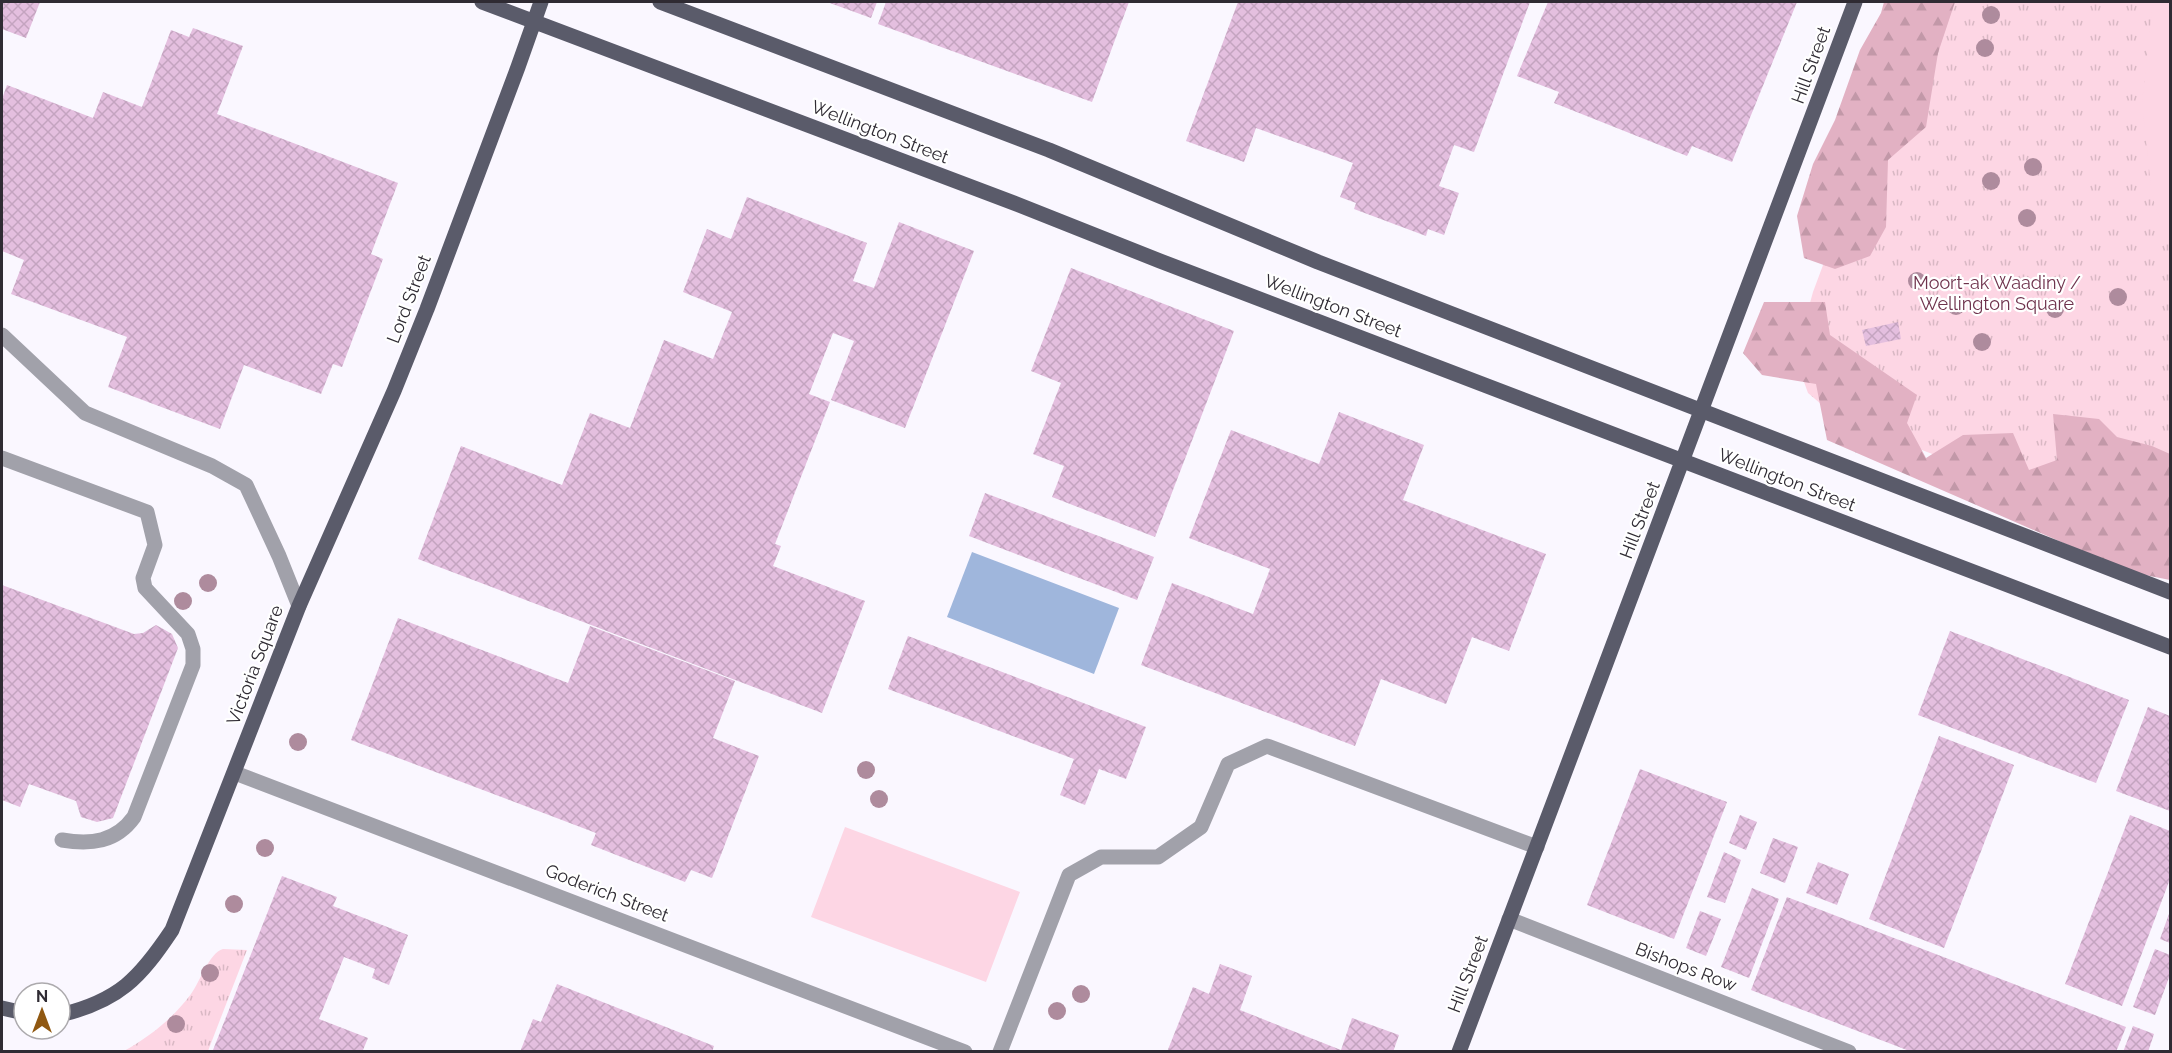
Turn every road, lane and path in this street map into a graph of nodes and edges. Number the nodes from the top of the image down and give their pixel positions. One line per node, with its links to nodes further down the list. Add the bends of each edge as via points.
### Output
1 (483, 2): 5 (main road, Wellington Street)
2 (541, 2): 5 (main road, Lord Street)
3 (660, 2): 7 (main road, Wellington Street, via 1049,150 1318,262)
4 (1855, 2): 7 (main road, Hill Street)
5 (534, 21): 9 (main road, Wellington Street); 11 (main road, Lord Street, via 423,319)
6 (2, 335): 11 (street, Victoria Square, via 85,413 212,466 246,485)
7 (1703, 411): 9 (main road, Hill Street); 10 (main road, Wellington Street)
8 (2, 458): 14 (street, via 147,512 155,545 143,578 145,588 188,634 193,650 193,665 126,828 91,843)
9 (1683, 461): 12 (main road, Wellington Street); 15 (main road, Hill Street)
10 (2170, 592)
11 (299, 606): 13 (main road, Victoria Square)
12 (2170, 647)
13 (235, 773): 17 (main road, Victoria Square, via 172,930 158,951 108,999); 18 (street, Goderich Street)
14 (62, 840)
15 (1537, 847): 16 (main road, Hill Street); 19 (street, via 1267,746 1228,764 1201,827 1158,857 1101,857 1069,875)
16 (1509, 919): 20 (main road, Hill Street); 21 (street, Bishops Row)
17 (72, 1011)
18 (965, 1052)
19 (1000, 1052)
20 (1459, 1052)
21 (1849, 1052)

